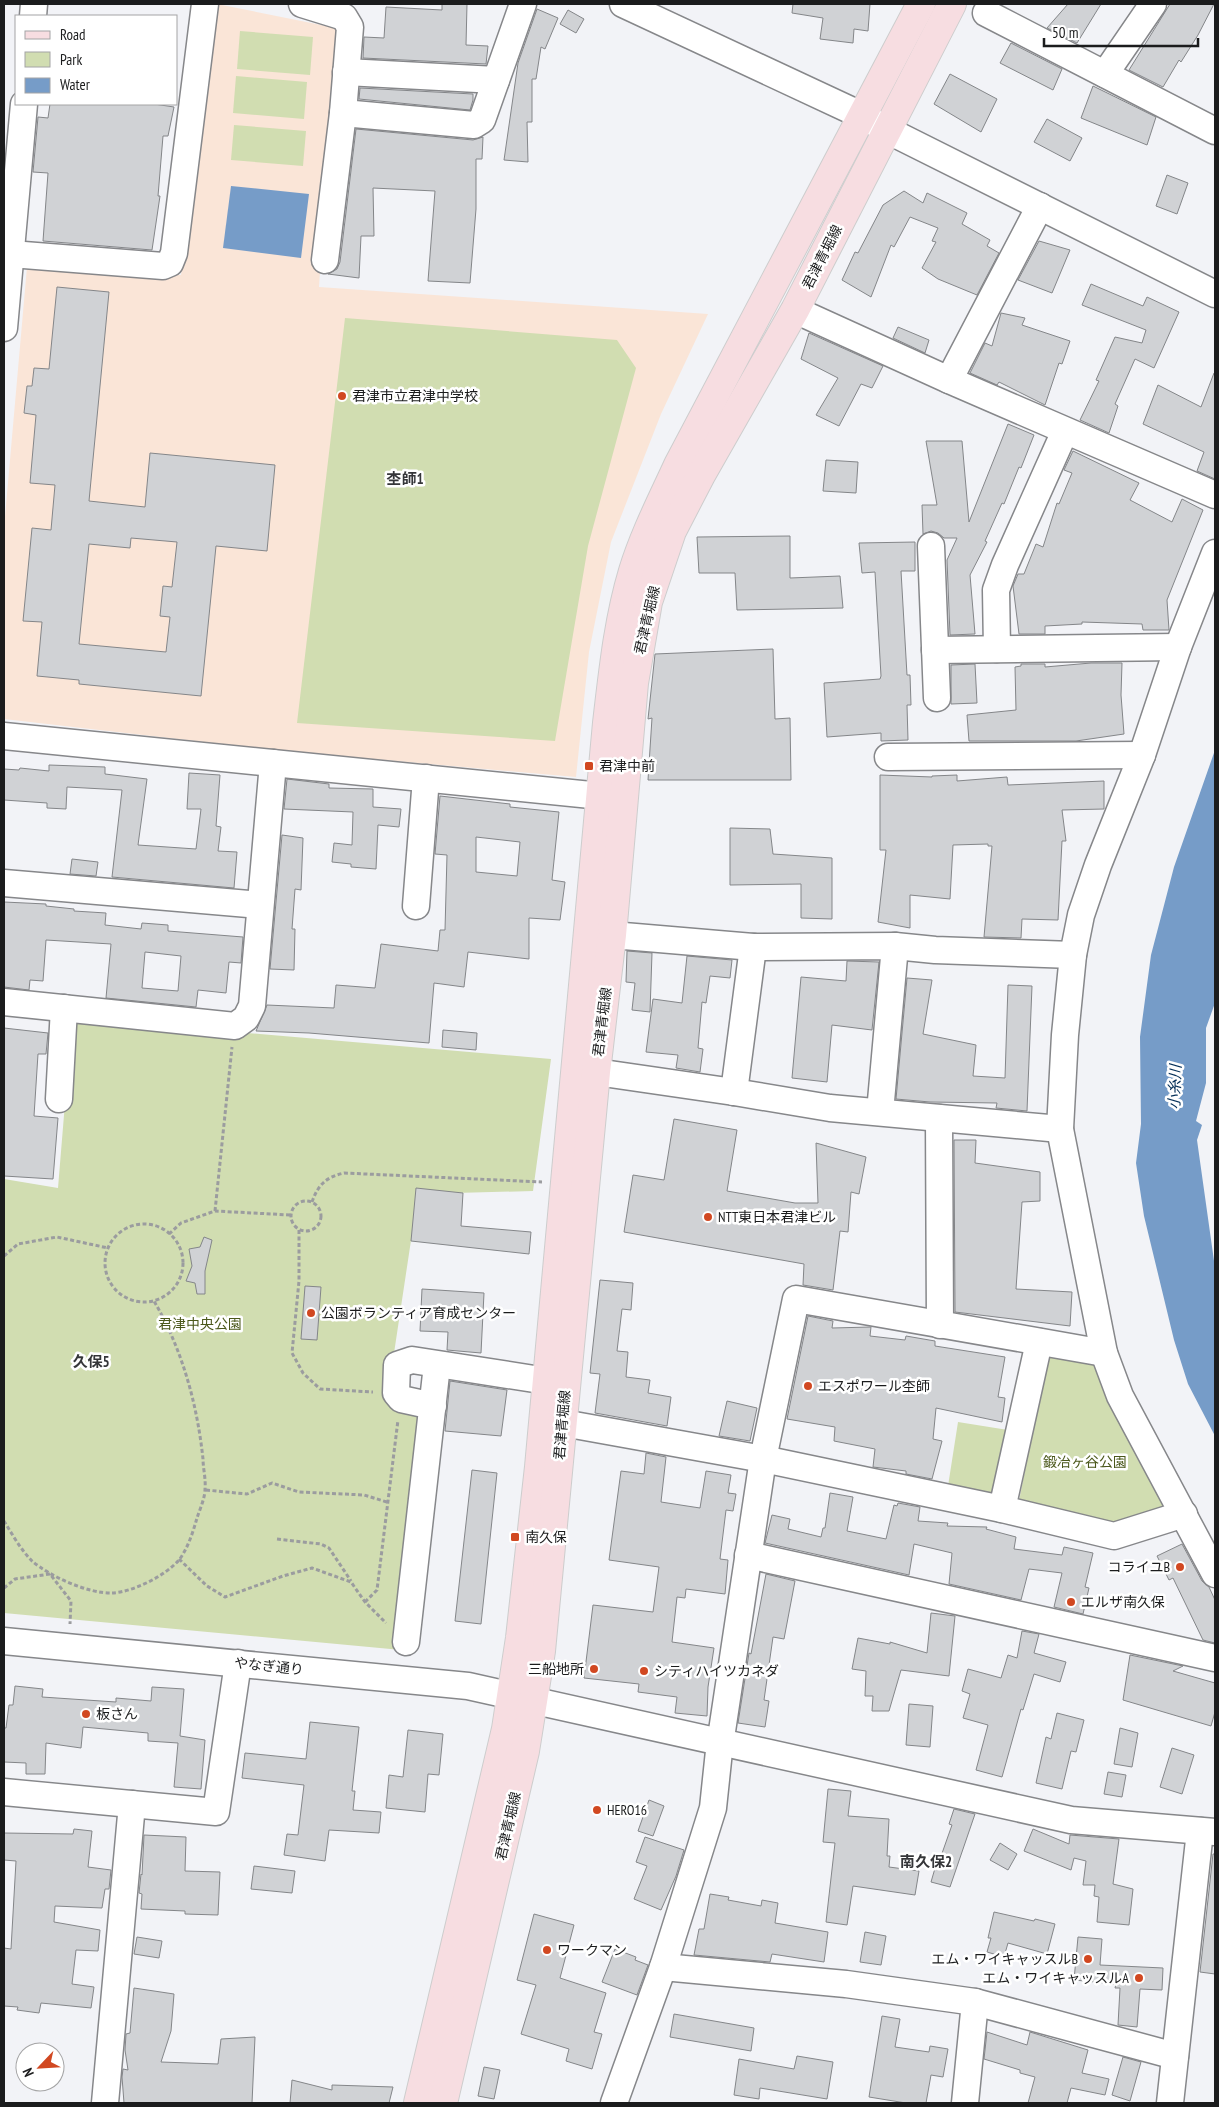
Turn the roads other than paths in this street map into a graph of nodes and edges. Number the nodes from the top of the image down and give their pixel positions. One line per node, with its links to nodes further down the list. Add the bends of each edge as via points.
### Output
1 (204, 4): 18 (street, via 174,253 170,263 163,266)
2 (302, 4): 9 (street, via 344,17 350,27)
3 (523, 4): 11 (street)
4 (624, 4): 14 (street)
5 (921, 4): 14 (main road, 君津青堀線)
6 (952, 4): 15 (main road, 君津青堀線)
7 (1153, 4): 10 (street)
8 (986, 13): 10 (street)
9 (346, 72): 11 (street); 13 (street)
10 (1105, 74): 16 (street)
11 (496, 80): 13 (street, via 482,120 474,125)
12 (24, 105): 18 (street)
13 (343, 113): 19 (street)
14 (861, 115): 15 (street); 37 (main road, 君津青堀線, via 678,465 633,570 613,670)
15 (887, 130): 17 (street); 21 (main road, 君津青堀線)
16 (1215, 131)
17 (1040, 206): 20 (street); 23 (street)
18 (10, 254): 22 (street)
19 (325, 260)
20 (1215, 294)
21 (795, 310): 23 (street); 41 (main road, 君津青堀線, via 672,531 648,602 634,683)
22 (4, 328)
23 (949, 380): 24 (street)
24 (1065, 431): 25 (street); 29 (street, via 996,590)
25 (1215, 495)
26 (931, 546): 30 (street)
27 (1215, 554): 28 (street)
28 (1178, 646): 29 (street); 33 (street)
29 (997, 649): 30 (street)
30 (935, 650): 31 (street)
31 (937, 698)
32 (4, 736): 35 (street)
33 (1142, 755): 34 (street); 44 (street, via 1081,915)
34 (888, 757)
35 (273, 763): 36 (street); 39 (street)
36 (426, 778): 37 (street); 40 (street)
37 (601, 796): 57 (main road, 君津青堀線)
38 (4, 883): 39 (street)
39 (260, 905): 46 (street, via 252,1006 246,1018 235,1026)
40 (416, 906)
41 (612, 935): 43 (street); 47 (main road, 君津青堀線)
42 (895, 946): 43 (street); 44 (street); 50 (street)
43 (753, 947): 48 (street)
44 (1073, 955): 52 (street, via 1064,1034)
45 (4, 1002): 46 (street)
46 (64, 1008): 49 (street)
47 (596, 1072): 48 (street); 59 (main road, 君津青堀線)
48 (734, 1092): 50 (street, via 830,1108)
49 (59, 1099)
50 (880, 1112): 51 (street)
51 (939, 1118): 52 (street); 53 (street)
52 (1060, 1129): 55 (street)
53 (940, 1325): 54 (street); 60 (street, via 796,1299)
54 (1039, 1342): 55 (street); 61 (street)
55 (1104, 1353): 62 (street, via 1120,1396)
56 (437, 1365): 57 (street); 58 (street); 58 (street, via 412,1360 397,1365 396,1394 401,1399)
57 (547, 1381): 69 (main road, 君津青堀線, via 521,1628)
58 (433, 1406): 65 (street)
59 (563, 1423): 60 (street); 69 (main road, 君津青堀線, via 541,1651)
60 (763, 1459): 61 (street); 63 (street)
61 (1002, 1509): 62 (street, via 1114,1536)
62 (1184, 1514): 64 (street)
63 (748, 1555): 67 (street); 70 (street)
64 (1215, 1574)
65 (397, 1634)
66 (4, 1641): 68 (street, やなぎ通り)
67 (1215, 1658)
68 (238, 1663): 69 (street, やなぎ通り, via 468,1686); 72 (street, via 216,1812)
69 (522, 1698): 70 (street, やなぎ通り); 78 (main road, 君津青堀線, via 506,1729); 79 (main road, 君津青堀線, via 525,1751)
70 (721, 1742): 73 (street, やなぎ通り, via 1071,1820); 74 (street, via 713,1808)
71 (4, 1792): 72 (street)
72 (132, 1804): 77 (street)
73 (1207, 1832): 76 (street)
74 (663, 1968): 75 (street, via 846,1984); 80 (street)
75 (975, 2002): 76 (street); 81 (street)
76 (1175, 2056): 82 (street)
77 (105, 2103)
78 (418, 2103)
79 (443, 2103)
80 (614, 2103)
81 (965, 2103)
82 (1170, 2103)

